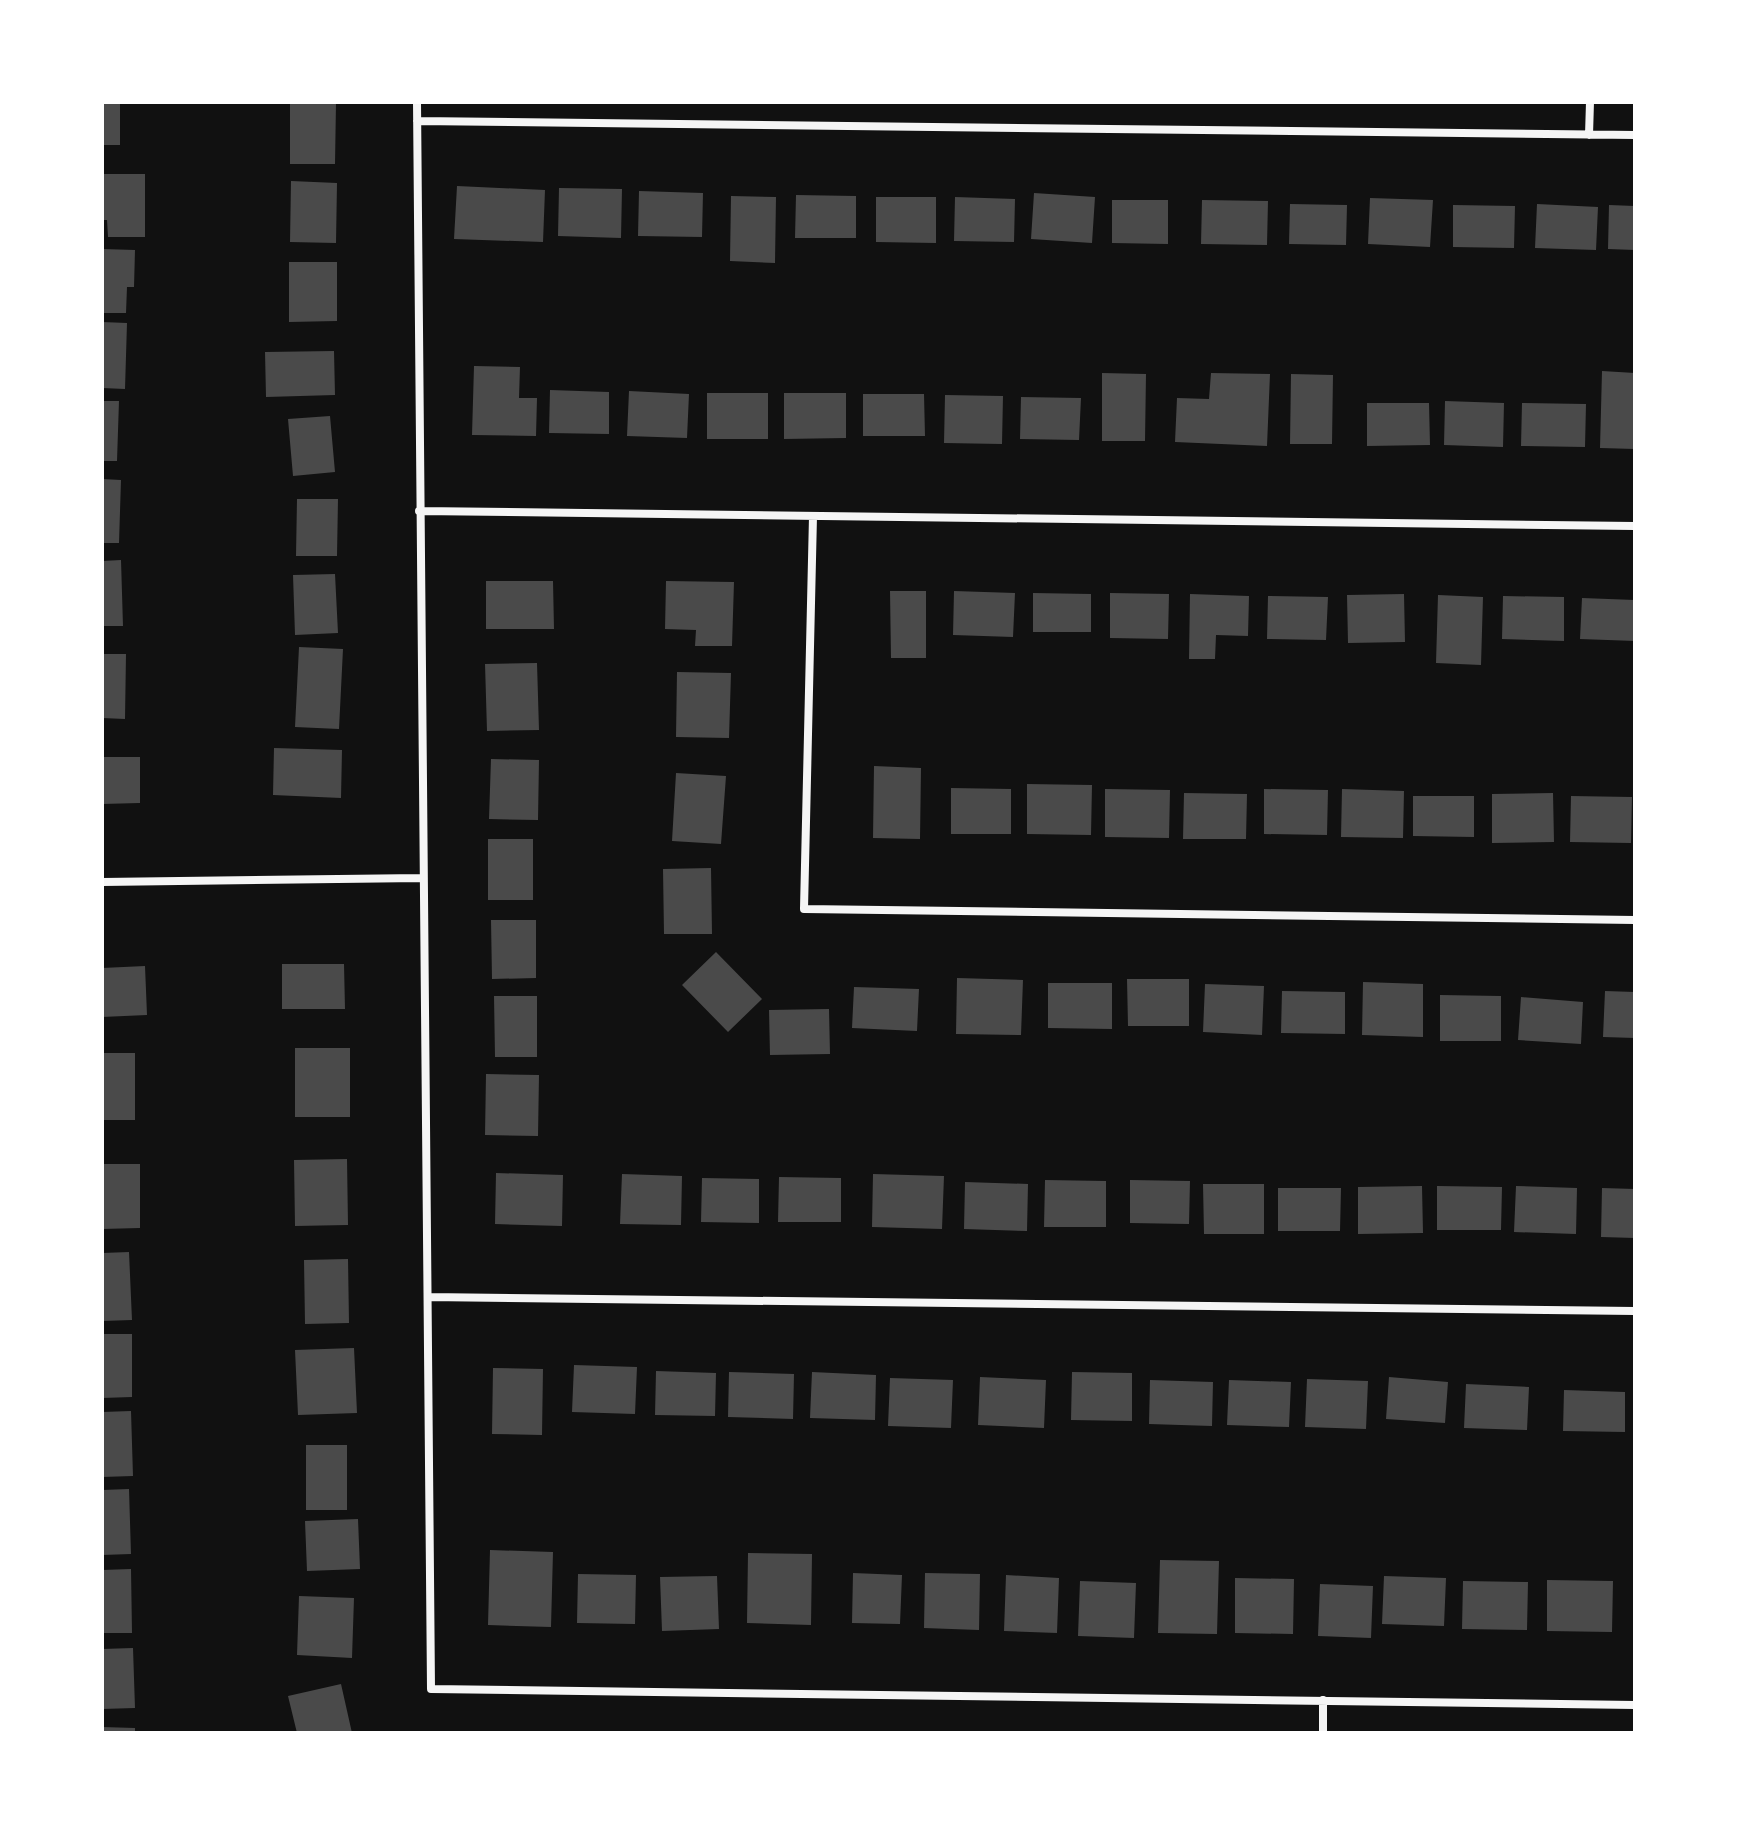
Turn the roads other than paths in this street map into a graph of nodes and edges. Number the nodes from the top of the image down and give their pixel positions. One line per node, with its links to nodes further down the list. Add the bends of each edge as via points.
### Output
1 (417, 102): 3 (street)
2 (1590, 102): 4 (street)
3 (417, 121): 4 (street); 6 (street)
4 (1589, 135): 5 (street)
5 (1635, 135)
6 (419, 511): 7 (street); 9 (street)
7 (813, 516): 8 (street); 11 (street, via 804,909)
8 (1635, 526)
9 (421, 878): 10 (street); 12 (street)
10 (102, 882)
11 (1635, 920)
12 (428, 1297): 13 (street); 14 (street, via 431,1689)
13 (1635, 1311)
14 (1323, 1700): 15 (street); 16 (street)
15 (1635, 1705)
16 (1323, 1733)

